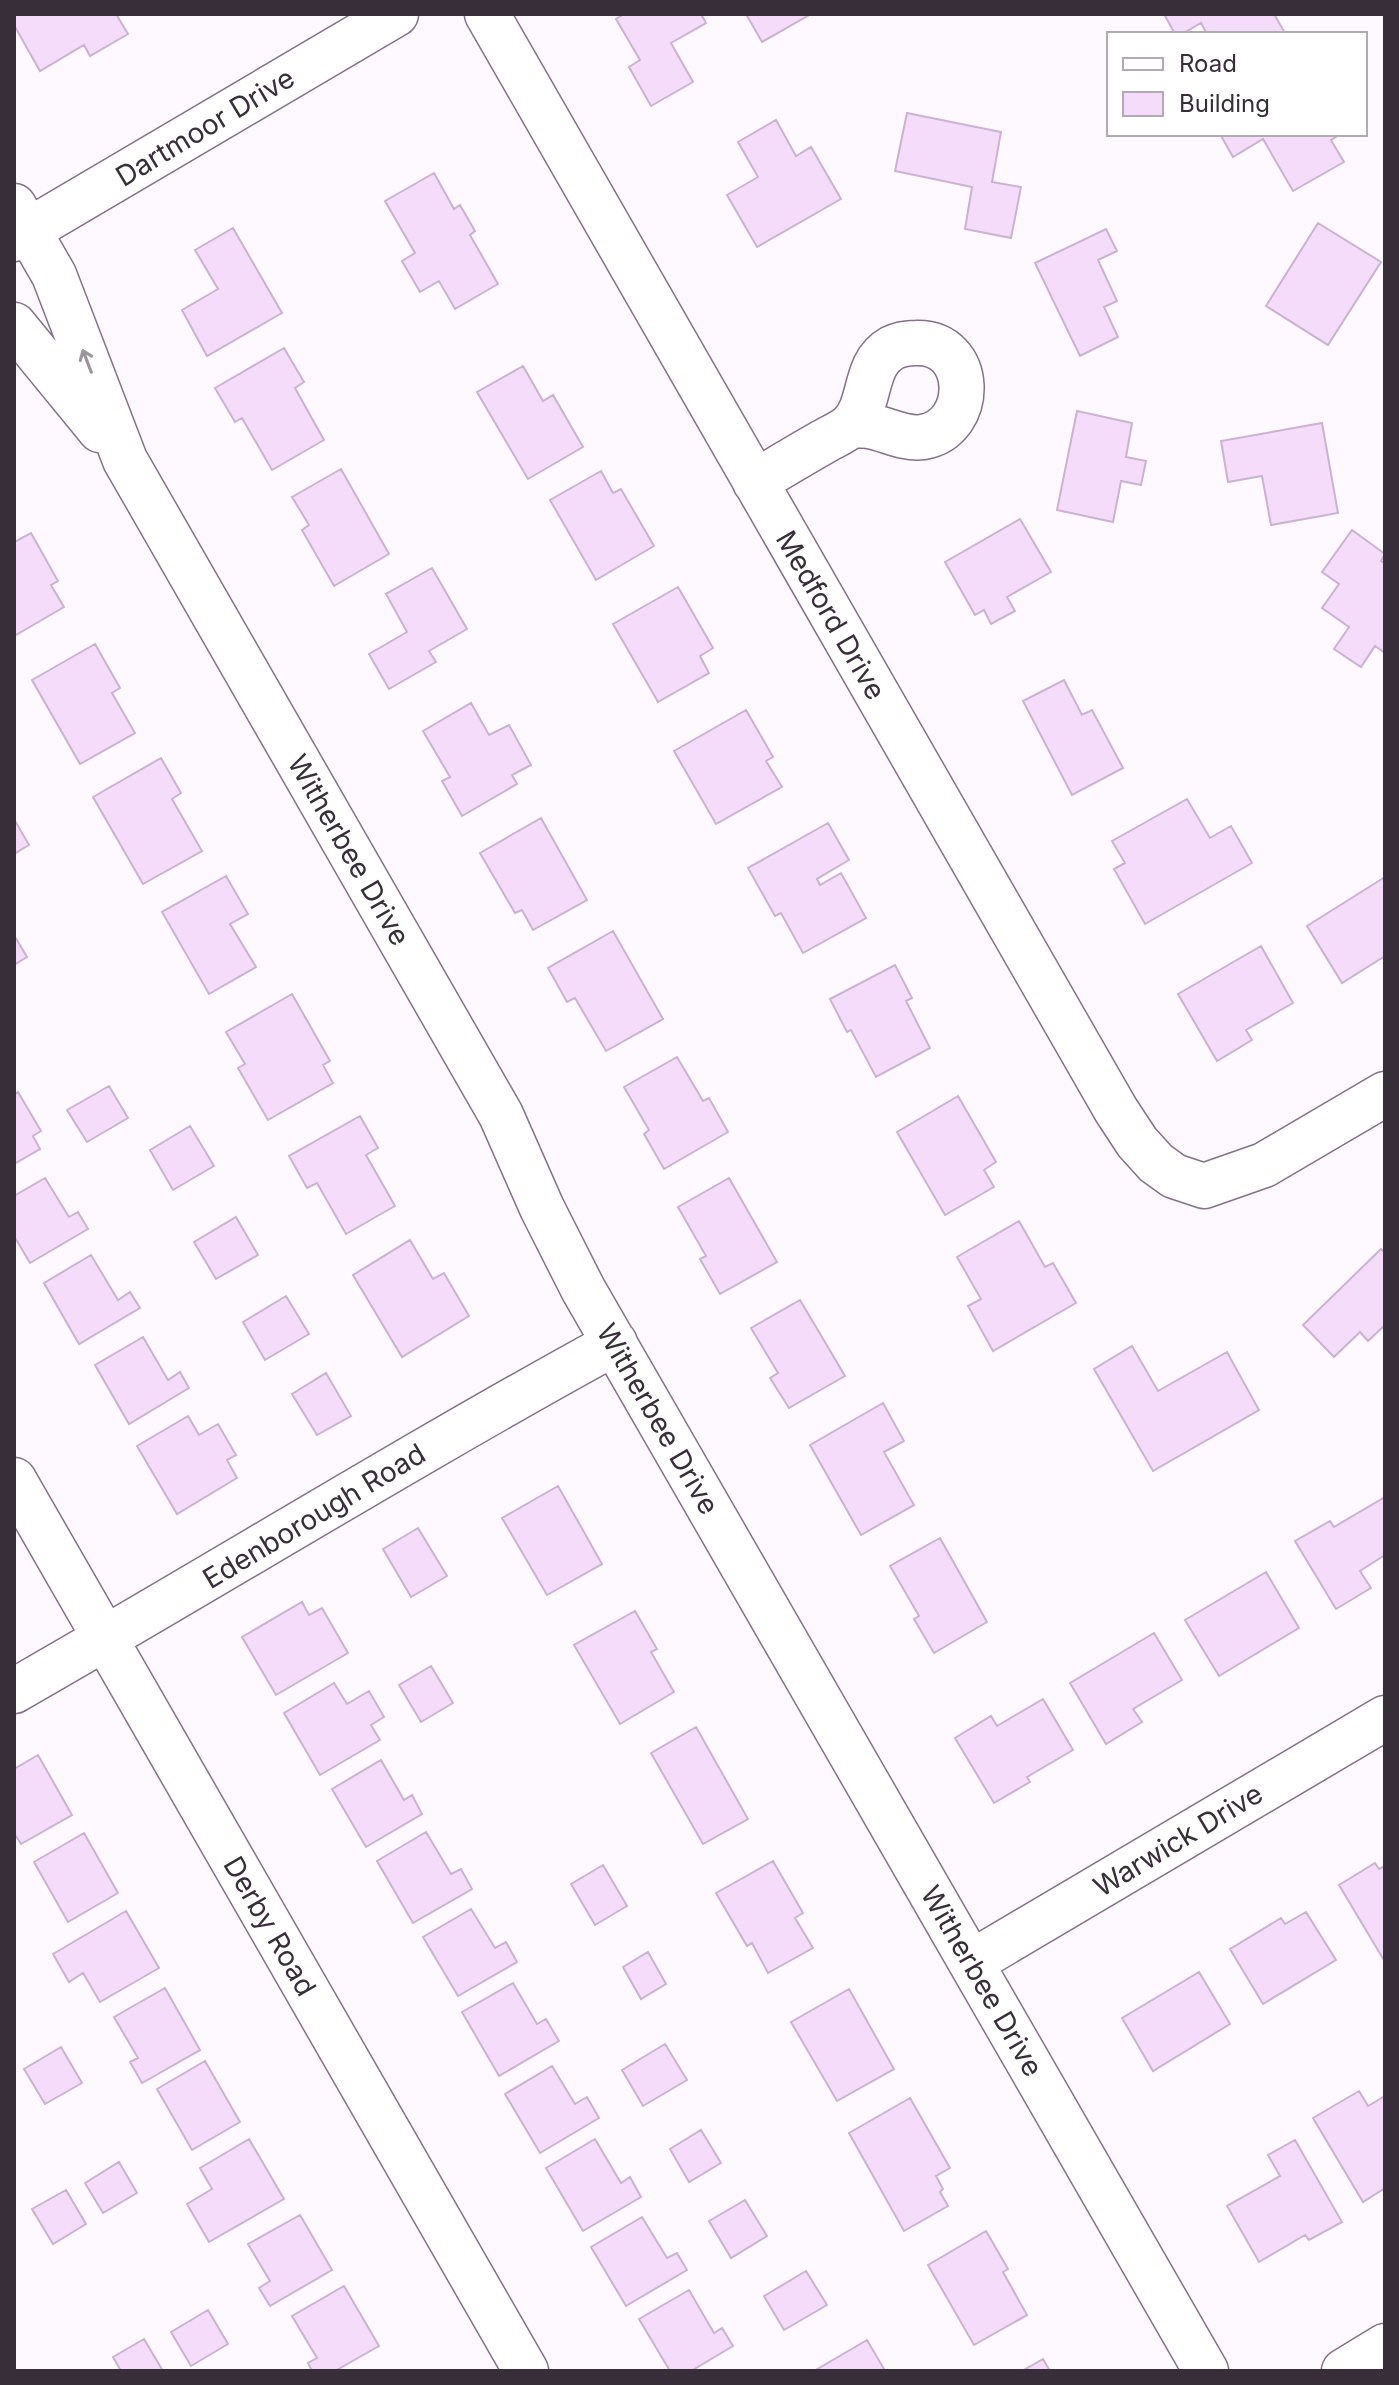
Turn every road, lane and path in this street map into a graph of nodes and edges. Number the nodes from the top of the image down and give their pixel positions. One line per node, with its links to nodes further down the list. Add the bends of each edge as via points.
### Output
1 (396, 14): 3 (street, Dartmoor Drive)
2 (487, 14): 7 (street, Medford Drive)
3 (19, 225): 6 (street, Witherbee Drive, one-way to 3, via 54,275)
4 (14, 325): 6 (street, Witherbee Drive)
5 (851, 425): 7 (street)
6 (125, 460): 9 (street, Witherbee Drive, via 501,1115 560,1246)
7 (755, 482): 8 (street, Medford Drive, via 1116,1110 1156,1163 1204,1186 1264,1165)
8 (1385, 1094)
9 (615, 1343): 11 (street, Edenborough Road); 14 (street, Witherbee Drive)
10 (14, 1480): 11 (street, Derby Road)
11 (105, 1639): 12 (street, Edenborough Road); 16 (street, Derby Road)
12 (14, 1691)
13 (1385, 1718): 14 (street, Warwick Drive)
14 (972, 1962): 17 (street, Witherbee Drive)
15 (1385, 2346): 18 (street)
16 (526, 2371)
17 (1206, 2371)
18 (1344, 2371)

